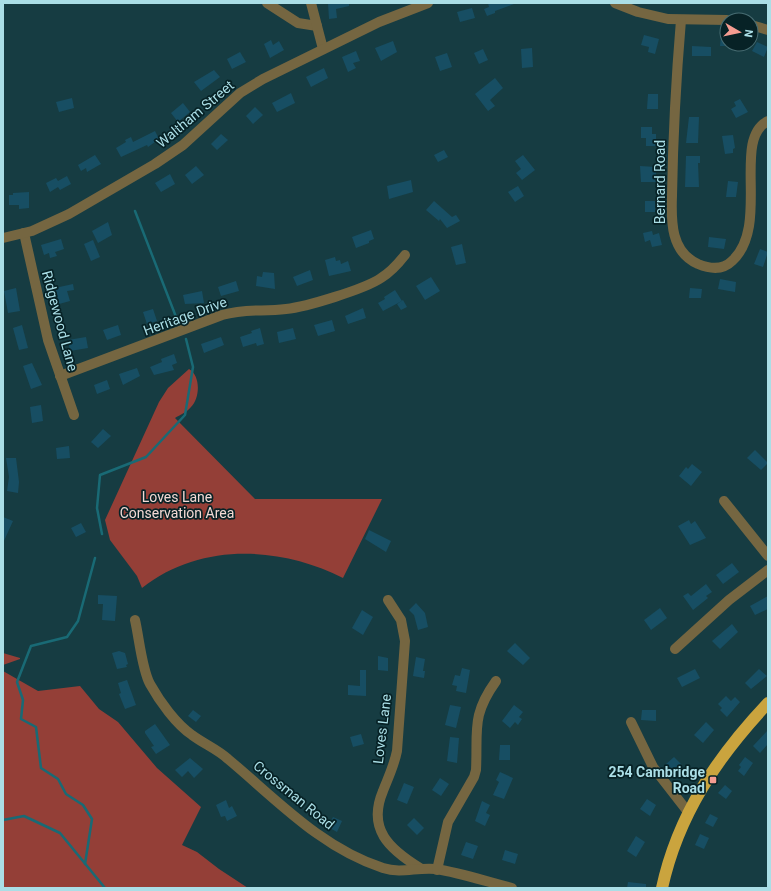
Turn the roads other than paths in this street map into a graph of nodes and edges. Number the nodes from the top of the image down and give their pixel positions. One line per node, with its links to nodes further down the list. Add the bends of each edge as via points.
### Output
1 (267, 3): 7 (street, via 298,23)
2 (311, 3): 7 (street)
3 (428, 3): 8 (street, Waltham Street, via 379,22)
4 (614, 3): 5 (street, via 655,17)
5 (681, 20): 6 (street); 9 (street, Bernard Road, via 674,108 672,210 676,242 682,254 690,260 706,267 721,267 732,262 744,247 751,226 752,143 759,127)
6 (719, 20)
7 (317, 26): 8 (street)
8 (323, 49): 10 (street, Waltham Street, via 240,93 183,145 155,164 69,214)
9 (768, 120)
10 (24, 234): 11 (street, Waltham Street); 13 (street, Ridgewood Lane, via 48,340)
11 (3, 238)
12 (406, 255): 13 (street, Heritage Drive, via 389,273 364,287 292,308 232,312)
13 (60, 376): 14 (street, Ridgewood Lane)
14 (74, 415)
15 (724, 501): 16 (street)
16 (768, 556)
17 (768, 570): 20 (street, via 729,600)
18 (388, 600): 25 (street, Loves Lane, via 401,620 405,647 397,751 380,800 378,823 387,843 400,856)
19 (135, 620): 25 (street, Crossman Road, via 148,680 188,732 223,754 290,814 332,843 357,857 388,869 402,872)
20 (675, 649)
21 (496, 681): 26 (street, via 482,700 478,715 474,778 448,822)
22 (768, 703): 24 (highway, via 716,765)
23 (631, 722): 24 (street, via 653,767)
24 (688, 812): 28 (highway, via 671,853)
25 (420, 868): 26 (street, Crossman Road)
26 (437, 870): 27 (street, Crossman Road)
27 (512, 888)
28 (662, 888)

